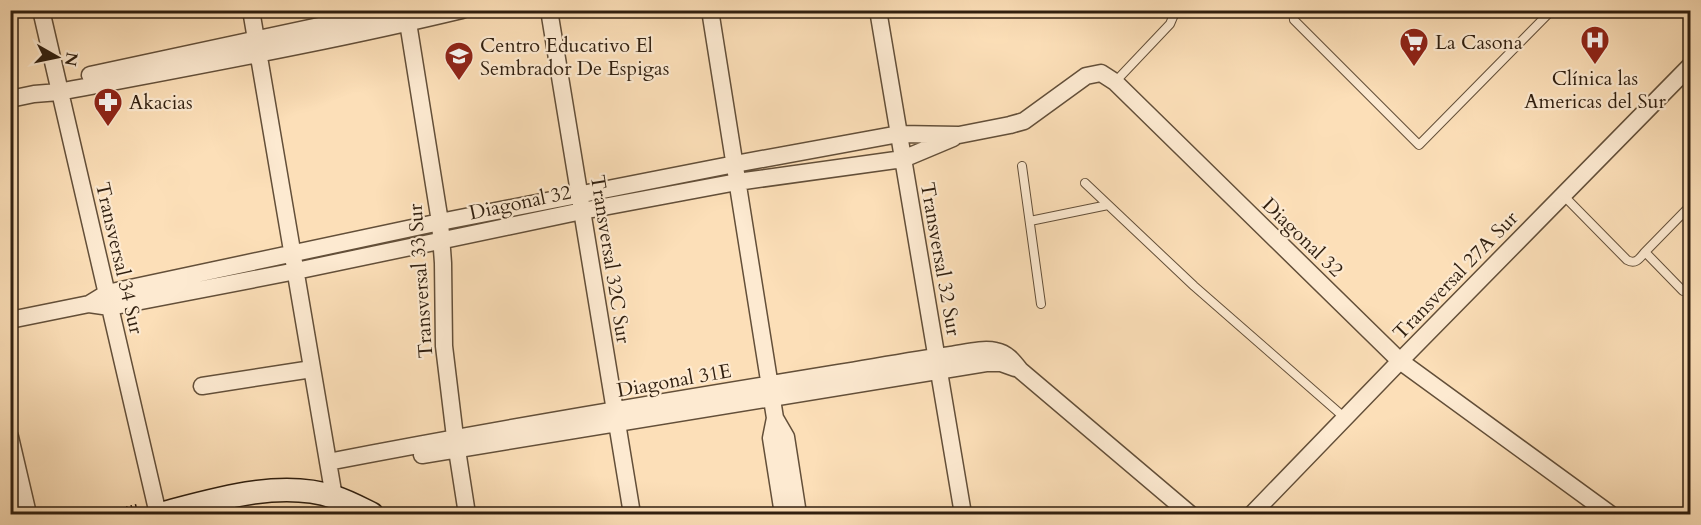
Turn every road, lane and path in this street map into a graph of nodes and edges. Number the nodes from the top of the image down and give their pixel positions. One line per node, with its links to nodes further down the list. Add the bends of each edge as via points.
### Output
1 (41, 10): 15 (street, Transversal 34 Sur)
2 (251, 10): 12 (street)
3 (394, 10): 12 (street)
4 (462, 10): 11 (street)
5 (549, 10): 25 (street, Transversal 32C Sur)
6 (710, 10): 20 (street)
7 (878, 10): 17 (street, Transversal 32 Sur)
8 (1176, 10): 14 (lane, via 1170,24)
9 (1293, 10): 10 (lane, via 1294,20 1419,145)
10 (1552, 10)
11 (407, 17): 12 (street); 28 (street, Transversal 33 Sur)
12 (257, 46): 15 (street); 32 (street)
13 (1687, 76): 24 (street, Transversal 27A Sur)
14 (1115, 82): 18 (street, Diagonal 32, via 1101,73 1086,76 1024,121); 38 (street, Diagonal 32)
15 (58, 87): 16 (street); 35 (street, Transversal 34 Sur)
16 (10, 99)
17 (899, 134): 18 (street, Diagonal 32); 19 (street, Transversal 32 Sur); 20 (street, Diagonal 32)
18 (959, 135): 19 (street, Diagonal 32)
19 (903, 159): 22 (street, Diagonal 32); 39 (street, Transversal 32 Sur)
20 (735, 165): 22 (street); 25 (street, Diagonal 32)
21 (1022, 166): 29 (lane)
22 (737, 182): 25 (street, Diagonal 32); 42 (street)
23 (1085, 183): 26 (lane)
24 (1563, 195): 31 (lane, via 1627,260 1636,262); 38 (street, Transversal 27A Sur)
25 (581, 202): 28 (street, Diagonal 32); 30 (street, Diagonal 32); 43 (street, Transversal 32C Sur)
26 (1108, 205): 29 (lane); 45 (lane)
27 (1690, 206): 31 (lane)
28 (440, 222): 30 (street, Transversal 33 Sur); 32 (street, Diagonal 32)
29 (1030, 222): 36 (lane)
30 (442, 240): 33 (street, Diagonal 32); 47 (street, Transversal 33 Sur, via 444,346)
31 (1645, 252): 34 (lane)
32 (293, 254): 33 (street); 35 (street, Diagonal 32)
33 (296, 271): 35 (street, Diagonal 32); 40 (street)
34 (1683, 291)
35 (108, 300): 37 (street, Diagonal 32); 50 (street, Transversal 34 Sur)
36 (1041, 304)
37 (10, 320)
38 (1400, 361): 45 (street, Transversal 27A Sur); 61 (street, Diagonal 32)
39 (938, 363): 42 (street, Diagonal 31E); 58 (street, Transversal 32 Sur); 59 (street, Diagonal 31E, via 995,362 1020,370)
40 (312, 369): 41 (street); 48 (street)
41 (202, 386)
42 (771, 391): 43 (street, Diagonal 31E); 44 (street)
43 (616, 417): 47 (street, Diagonal 31E); 55 (street, Transversal 32C Sur)
44 (775, 418): 56 (street, via 771,438); 57 (street, via 786,437)
45 (1346, 419): 60 (street, Transversal 27A Sur)
46 (10, 437): 51 (street)
47 (456, 443): 48 (street, Diagonal 31E); 54 (street, Transversal 33 Sur)
48 (329, 467): 49 (street)
49 (334, 497): 50 (main road, via 270,490); 53 (main road)
50 (158, 510): 52 (path)
51 (28, 514)
52 (100, 514)
53 (372, 514)
54 (467, 514)
55 (632, 514)
56 (783, 514)
57 (798, 514)
58 (963, 514)
59 (1190, 514)
60 (1252, 514)
61 (1610, 514)

